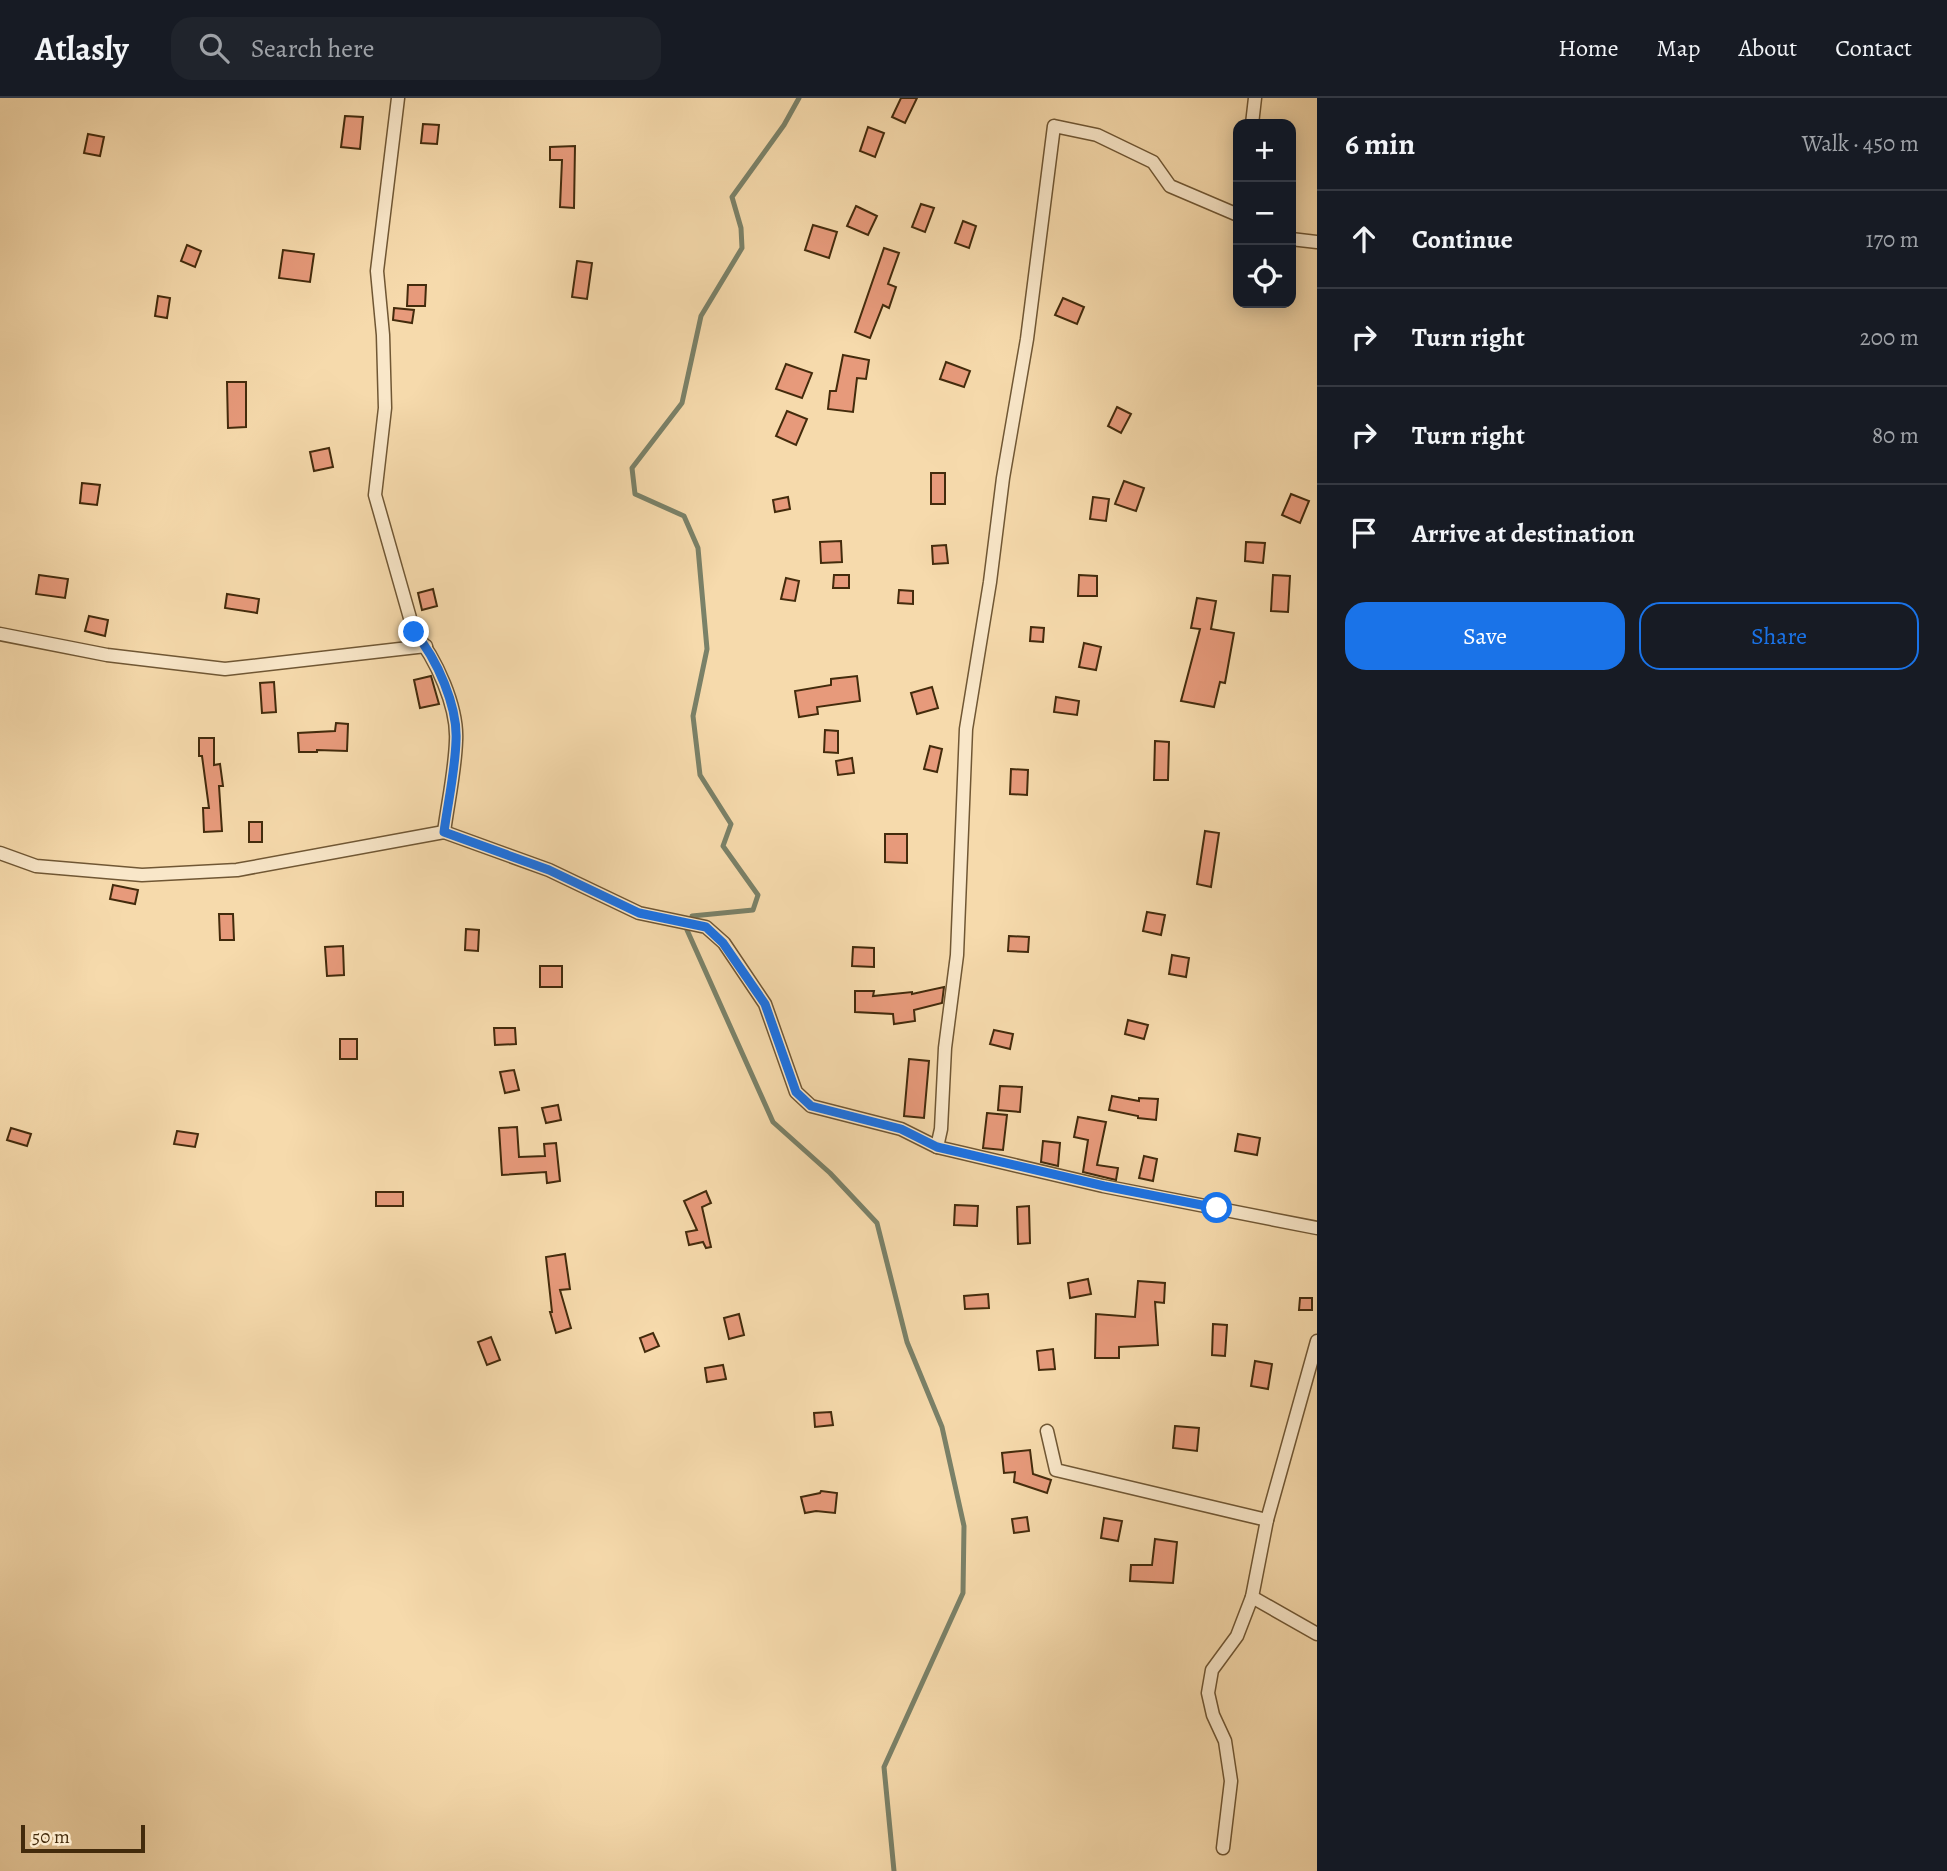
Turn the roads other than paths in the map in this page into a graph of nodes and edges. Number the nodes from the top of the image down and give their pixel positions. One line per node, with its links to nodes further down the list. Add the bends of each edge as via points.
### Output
1 (398, 98): 8 (street, via 377,271 385,408 375,495 414,632)
2 (1255, 98): 3 (street)
3 (1253, 119)
4 (1233, 213): 11 (street, via 1170,186 1153,162 1097,135 1054,126 1027,339 966,729 957,955)
5 (1296, 240): 6 (street)
6 (1317, 242)
7 (0, 634): 8 (street, via 107,655 225,668)
8 (426, 646): 9 (street, via 447,689 456,739)
9 (444, 832): 10 (street, via 237,870 142,875 36,866); 11 (street, via 549,870 639,913 706,927 723,943 765,1004 796,1092 811,1106 901,1129)
10 (0, 853)
11 (937, 1147): 12 (street)
12 (1317, 1228)
13 (1317, 1341): 15 (street)
14 (1047, 1432): 15 (street, via 1056,1470)
15 (1267, 1520): 16 (street)
16 (1252, 1597): 17 (street); 18 (street, via 1237,1636 1212,1670 1208,1692 1225,1741 1231,1781)
17 (1317, 1634)
18 (1223, 1848)

